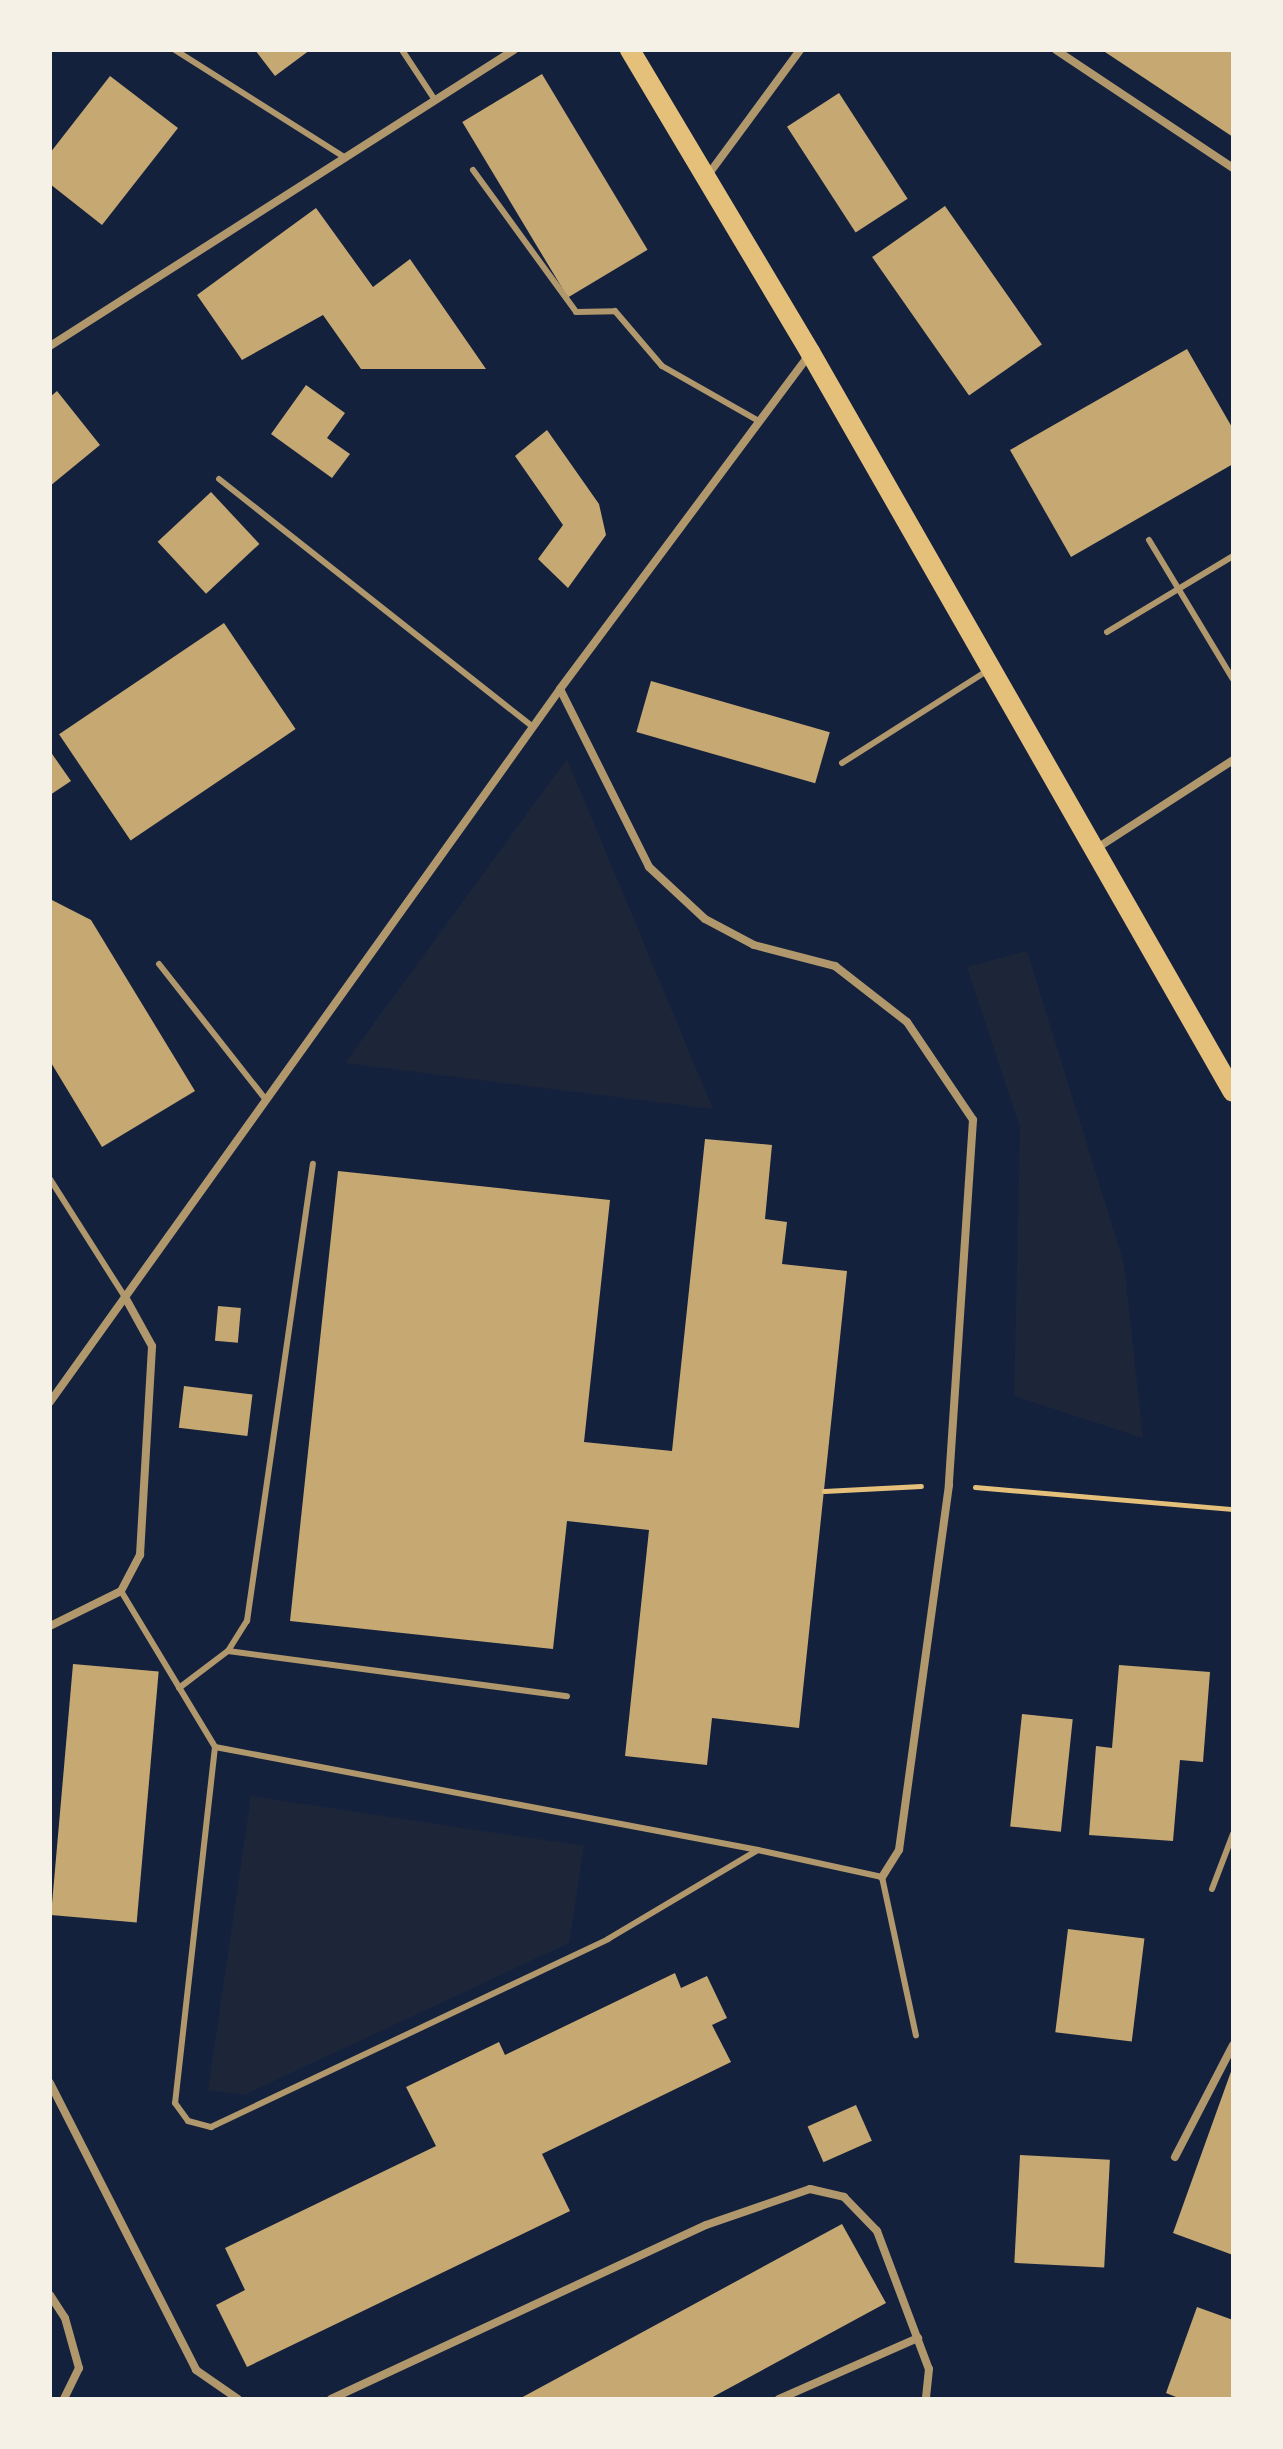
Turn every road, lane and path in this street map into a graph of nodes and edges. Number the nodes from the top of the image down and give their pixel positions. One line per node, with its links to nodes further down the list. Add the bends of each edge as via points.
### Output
1 (175, 50): 8 (lane)
2 (402, 50): 7 (lane)
3 (514, 50): 7 (street)
4 (630, 50): 11 (main road)
5 (800, 50): 11 (street)
6 (1056, 50): 9 (street)
7 (435, 100): 8 (street)
8 (346, 158): 12 (street)
9 (1233, 168)
10 (473, 170): 14 (lane, via 576,312 615,311 662,366)
11 (706, 178): 13 (main road)
12 (50, 346)
13 (810, 352): 14 (street); 20 (main road)
14 (759, 421): 22 (street)
15 (219, 479): 23 (lane)
16 (1149, 540): 18 (lane)
17 (1233, 556): 18 (lane)
18 (1178, 588): 19 (lane); 21 (lane)
19 (1107, 632)
20 (990, 669): 25 (lane); 26 (main road)
21 (1233, 679)
22 (560, 689): 23 (street); 34 (street, via 649,867 705,919 754,945 835,966 907,1022 973,1120)
23 (533, 727): 29 (street)
24 (1233, 760): 26 (street)
25 (842, 763)
26 (1093, 851): 28 (main road)
27 (159, 964): 29 (lane)
28 (1233, 1092)
29 (266, 1100): 32 (street)
30 (313, 1164): 39 (lane, via 247,1621)
31 (50, 1179): 32 (lane)
32 (125, 1297): 33 (street); 37 (street, via 152,1346 140,1555)
33 (50, 1402)
34 (949, 1485): 35 (path); 36 (path); 45 (street, via 899,1850)
35 (824, 1491)
36 (1233, 1509)
37 (121, 1591): 38 (street); 40 (lane)
38 (50, 1626)
39 (228, 1651): 40 (lane); 41 (lane)
40 (179, 1688): 42 (lane)
41 (567, 1696)
42 (215, 1747): 44 (lane); 44 (lane, via 175,2103 188,2121 211,2127 608,1939)
43 (1233, 1834): 46 (lane)
44 (758, 1850): 45 (lane)
45 (882, 1877): 47 (lane)
46 (1212, 1889)
47 (916, 2035)
48 (1233, 2045): 50 (street)
49 (50, 2083): 54 (street, via 196,2370)
50 (1175, 2157)
51 (50, 2295): 53 (street, via 65,2318 79,2368)
52 (918, 2338): 55 (street, via 877,2231 844,2197 810,2189 706,2225); 56 (street); 57 (street, via 929,2369)
53 (64, 2399)
54 (238, 2399)
55 (331, 2399)
56 (779, 2399)
57 (926, 2399)

